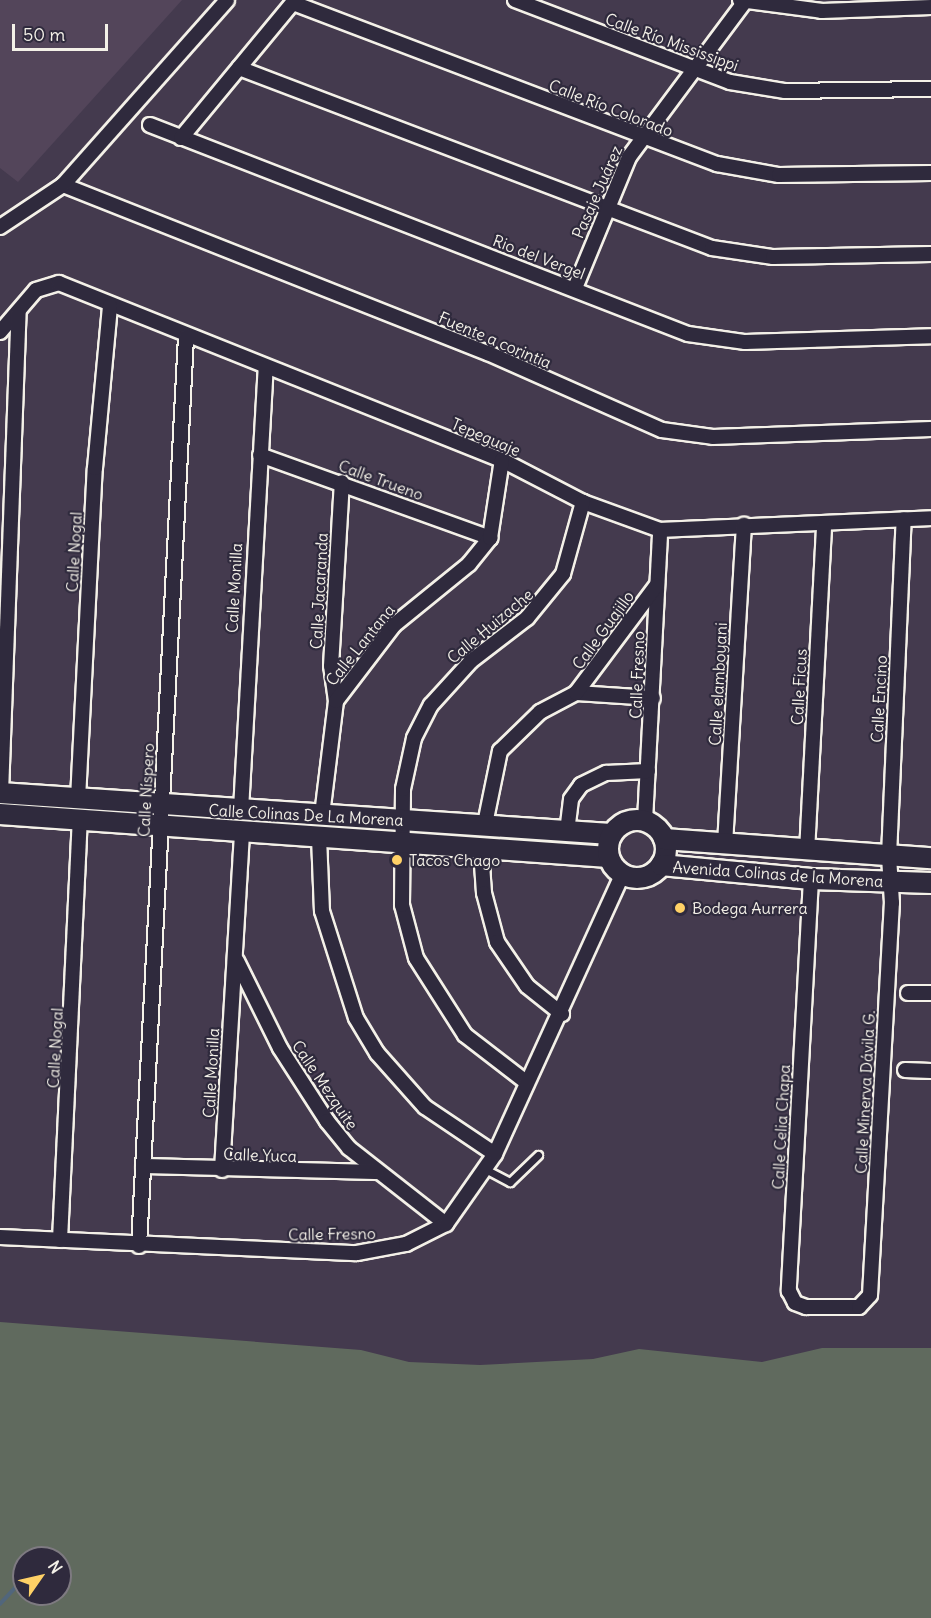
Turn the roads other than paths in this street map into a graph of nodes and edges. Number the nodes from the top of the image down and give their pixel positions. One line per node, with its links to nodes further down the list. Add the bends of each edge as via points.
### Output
1 (227, 0): 13 (street)
2 (515, 0): 7 (street, Calle Río Mississippi)
3 (294, 1): 6 (street); 11 (street, Calle Río Colorado)
4 (744, 1): 5 (street, via 822,11); 7 (street, Pasaje Juárez)
5 (931, 7)
6 (239, 68): 10 (street); 14 (street)
7 (691, 69): 8 (street, Calle Río Mississippi, via 785,91); 11 (street, Pasaje Juárez)
8 (931, 89)
9 (150, 125): 10 (street, Rio del Vergel)
10 (181, 138): 17 (street, Rio del Vergel)
11 (640, 139): 12 (street, Calle Río Colorado, via 717,164 779,175); 14 (street, Pasaje Juárez)
12 (931, 173)
13 (63, 185): 15 (street); 24 (street, Fuente a corintia, via 488,353 654,428 713,437)
14 (604, 211): 16 (street, via 712,248 773,257); 17 (street, Pasaje Juárez)
15 (3, 221)
16 (931, 254)
17 (575, 288): 22 (street, Rio del Vergel, via 659,326 715,339)
18 (110, 306): 19 (street, Tepeguaje, via 59,283 44,285); 21 (street, Tepeguaje); 41 (street, Calle Nogal)
19 (19, 311): 20 (street); 40 (street)
20 (0, 332)
21 (186, 336): 23 (street, Tepeguaje); 42 (street, Calle Níspero)
22 (931, 336)
23 (266, 368): 25 (street, Calle Monilla); 26 (street, Tepeguaje)
24 (931, 429)
25 (260, 455): 27 (street, Calle Trueno); 43 (street, Calle Monilla)
26 (502, 460): 28 (street, Tepeguaje); 34 (street)
27 (342, 482): 34 (street, Calle Trueno); 38 (street, Calle Jacaranda, via 331,666)
28 (582, 502): 33 (street, Tepeguaje); 46 (street, Calle Huizache, via 574,549 547,599 471,661 431,705 406,765)
29 (931, 518): 30 (street, Tepeguaje)
30 (904, 519): 31 (street, Tepeguaje); 60 (street, Calle Encino)
31 (824, 524): 32 (street, Tepeguaje); 59 (street, Calle Ficus)
32 (744, 525): 33 (street, Tepeguaje); 57 (street, Calle elamboyani)
33 (660, 530): 35 (street, Calle Fresno)
34 (490, 538): 38 (street, Calle Lantana, via 469,564 394,625)
35 (656, 586): 36 (street, Calle Guajillo); 37 (street, Calle Fresno)
36 (576, 693): 37 (street, Calle Guajillo); 49 (street, Calle Guajillo, via 540,712 500,751)
37 (653, 698): 39 (street, Calle Fresno)
38 (336, 701): 45 (street, Calle Lantana)
39 (648, 771): 47 (street, Calle Fresno); 51 (street, via 606,773 581,785 571,799)
40 (0, 793): 41 (street, Calle Colinas De La Morena)
41 (78, 799): 42 (street, Calle Colinas De La Morena)
42 (162, 806): 43 (street, Calle Colinas De La Morena); 50 (street, Calle Níspero)
43 (241, 810): 45 (street, Calle Colinas De La Morena)
44 (0, 814): 48 (street, Calle Colinas De La Morena)
45 (322, 815): 46 (street, Calle Colinas De La Morena)
46 (402, 820): 49 (street, Calle Colinas De La Morena); 56 (street, Calle Huizache)
47 (645, 821): 53 (street, via 622,823); 55 (street)
48 (80, 822): 50 (street, Calle Colinas De La Morena); 83 (street, Calle Nogal)
49 (485, 824): 51 (street, Calle Colinas De La Morena)
50 (161, 828): 52 (street, Calle Colinas De La Morena); 77 (street, Calle Níspero)
51 (567, 832): 53 (street, Calle Colinas De La Morena)
52 (242, 833): 54 (street, Calle Colinas De La Morena); 68 (street, Calle Monilla)
53 (611, 834): 61 (street)
54 (319, 837): 56 (street, Calle Colinas De La Morena); 75 (street, via 322,911 356,1018 377,1053 424,1107)
55 (664, 839): 57 (street, Avenida Colinas de la Morena); 63 (street)
56 (401, 843): 58 (street, Calle Colinas De La Morena); 74 (street, Calle Huizache, via 402,905 429,984 465,1035)
57 (725, 844): 59 (street, Avenida Colinas de la Morena)
58 (481, 850): 61 (street, Calle Colinas De La Morena); 71 (street, via 485,901 497,942 527,986)
59 (807, 852): 60 (street, Avenida Colinas de la Morena)
60 (889, 856): 62 (street, Avenida Colinas de la Morena); 66 (street, Calle Encino)
61 (608, 857): 64 (street)
62 (931, 858)
63 (662, 865): 64 (street, via 648,877); 65 (street, Avenida Colinas de la Morena)
64 (622, 875): 71 (street, Calle Fresno)
65 (812, 879): 66 (street, Avenida Colinas de la Morena); 85 (street, Calle Celia Chapa, via 789,1291 795,1303 806,1307)
66 (890, 881): 67 (street, Avenida Colinas de la Morena); 85 (street, Calle Minerva Dávila G.)
67 (931, 883)
68 (237, 961): 78 (street, Calle Monilla); 80 (street, Calle Mezquite, via 303,1087 349,1148)
69 (908, 993): 70 (street)
70 (931, 993)
71 (562, 1014): 74 (street, Calle Fresno)
72 (905, 1071): 73 (street)
73 (931, 1071)
74 (526, 1082): 75 (street, Calle Fresno)
75 (495, 1154): 79 (street, Calle Fresno)
76 (538, 1155): 79 (lane, via 514,1181)
77 (143, 1166): 78 (street, Calle Yuca); 84 (street, Calle Níspero)
78 (222, 1170): 80 (street, Calle Yuca)
79 (487, 1170): 81 (street, Calle Fresno)
80 (377, 1172): 81 (street, Calle Mezquite)
81 (446, 1224): 84 (street, Calle Fresno, via 406,1244 357,1253)
82 (0, 1237): 83 (street, Calle Fresno)
83 (60, 1240): 84 (street, Calle Fresno)
84 (139, 1246)
85 (866, 1304)

